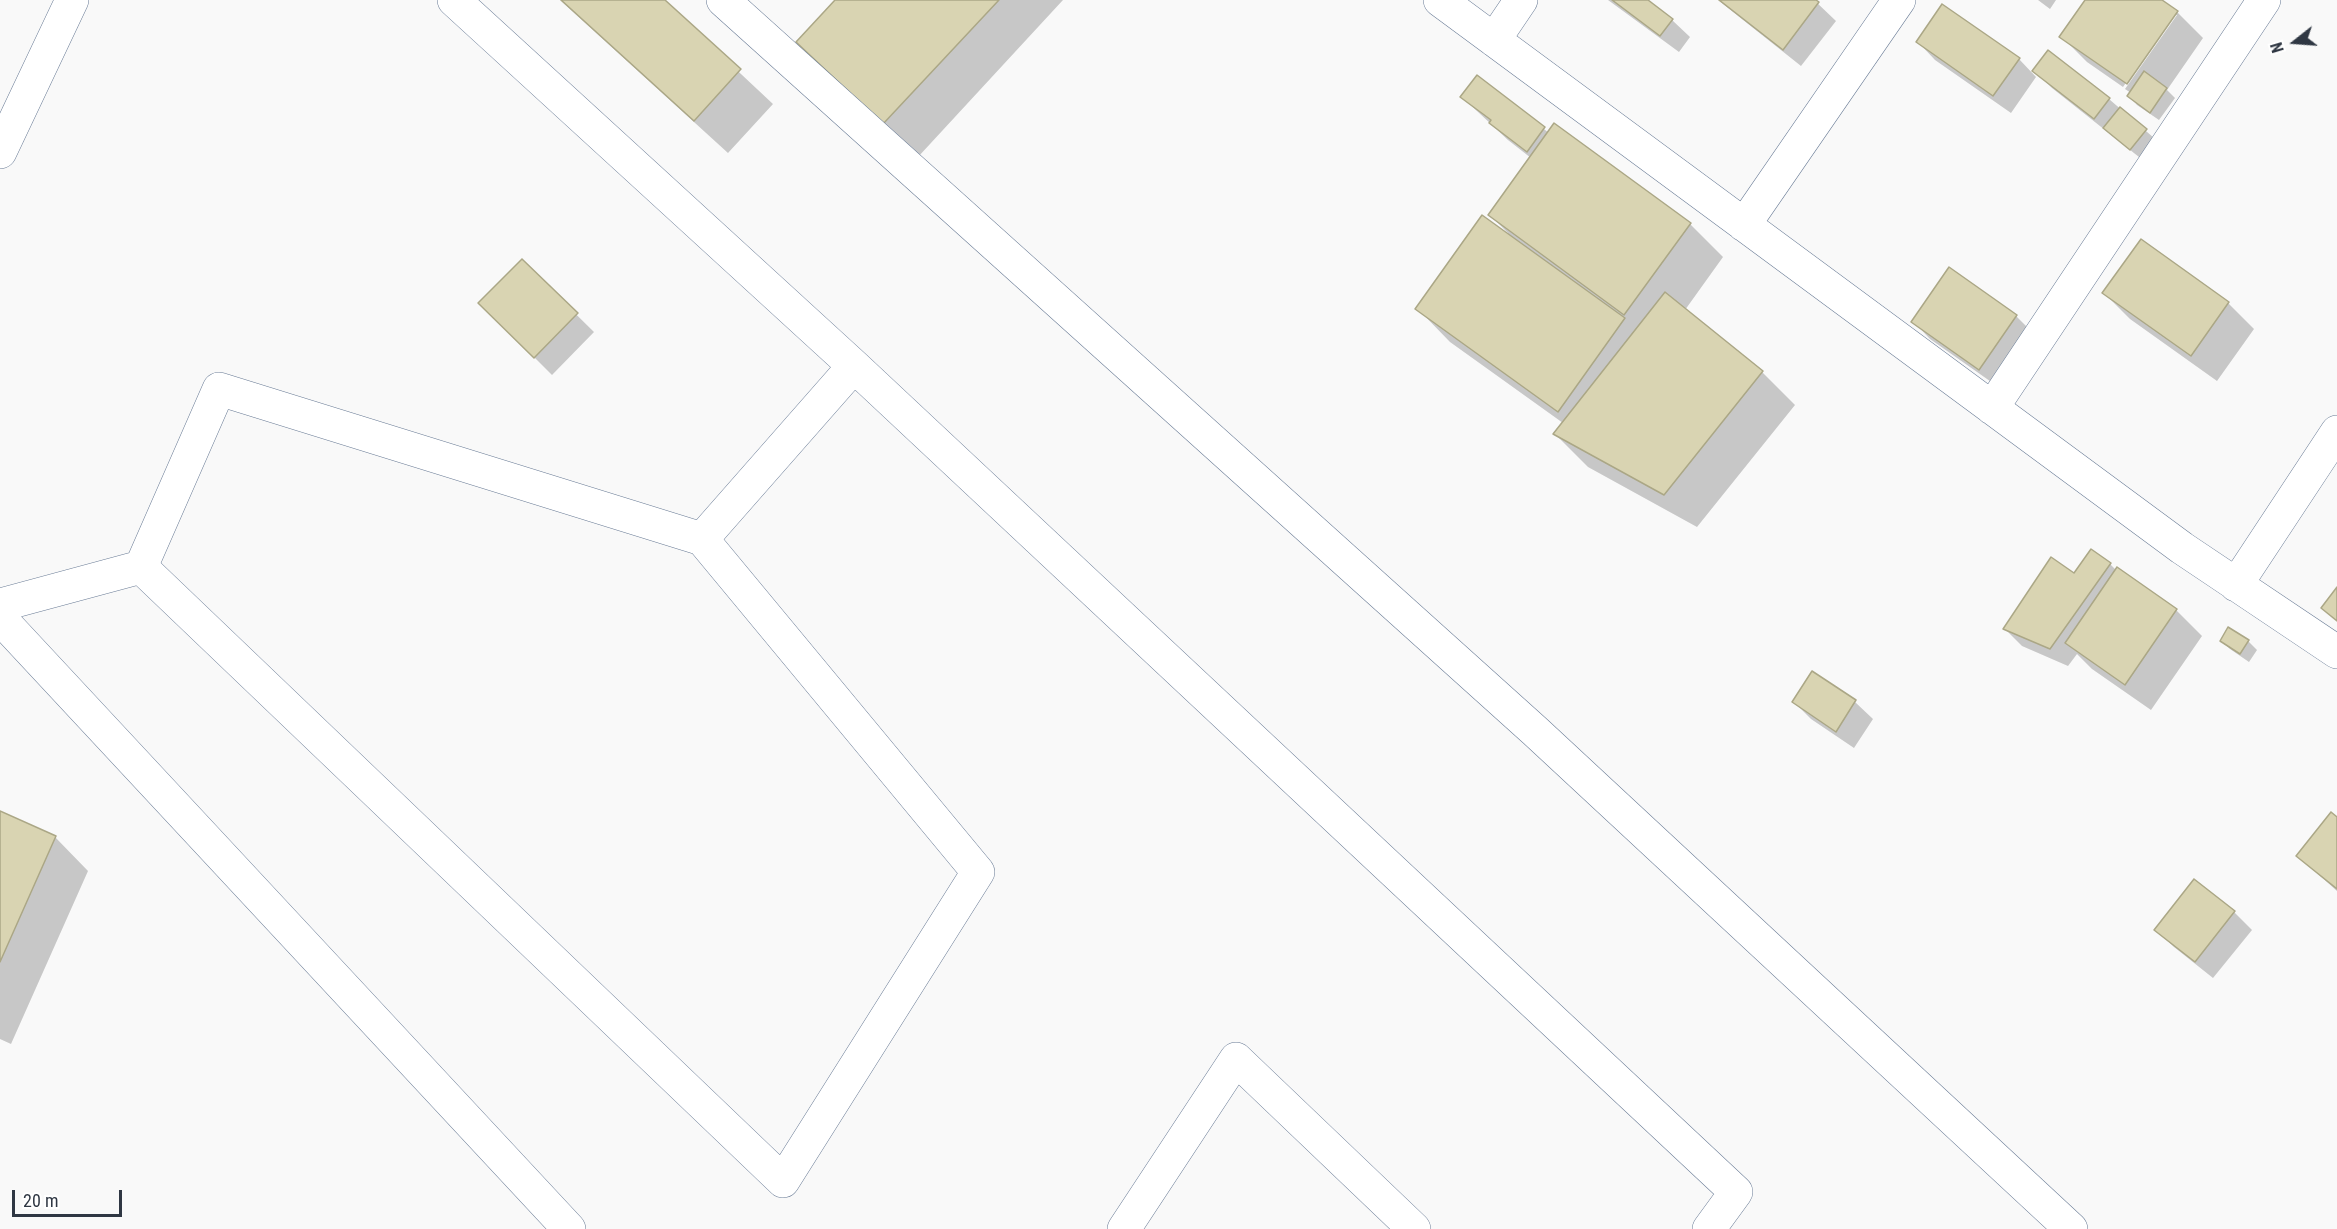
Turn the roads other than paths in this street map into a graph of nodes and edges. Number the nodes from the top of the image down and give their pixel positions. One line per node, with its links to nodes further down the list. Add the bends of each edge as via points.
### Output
1 (72, 0): 9 (street)
2 (454, 0): 11 (street)
3 (723, 0): 24 (street, via 1526,723)
4 (1440, 0): 8 (street)
5 (1521, 0): 8 (street)
6 (1899, 0): 10 (street)
7 (2264, 0): 12 (street)
8 (1494, 40): 10 (street)
9 (0, 152)
10 (1744, 225): 12 (street)
11 (854, 366): 14 (street); 23 (street, via 1736,1192)
12 (1992, 408): 16 (street)
13 (2337, 432): 16 (street)
14 (702, 539): 15 (street, via 219,389); 15 (street, via 978,872 783,1181)
15 (141, 567): 17 (street)
16 (2236, 585): 19 (street)
17 (0, 605)
18 (0, 618): 20 (street)
19 (2337, 652)
20 (569, 1229)
21 (1124, 1229): 22 (street, via 1236,1059)
22 (1413, 1229)
23 (1709, 1229)
24 (2071, 1229)

